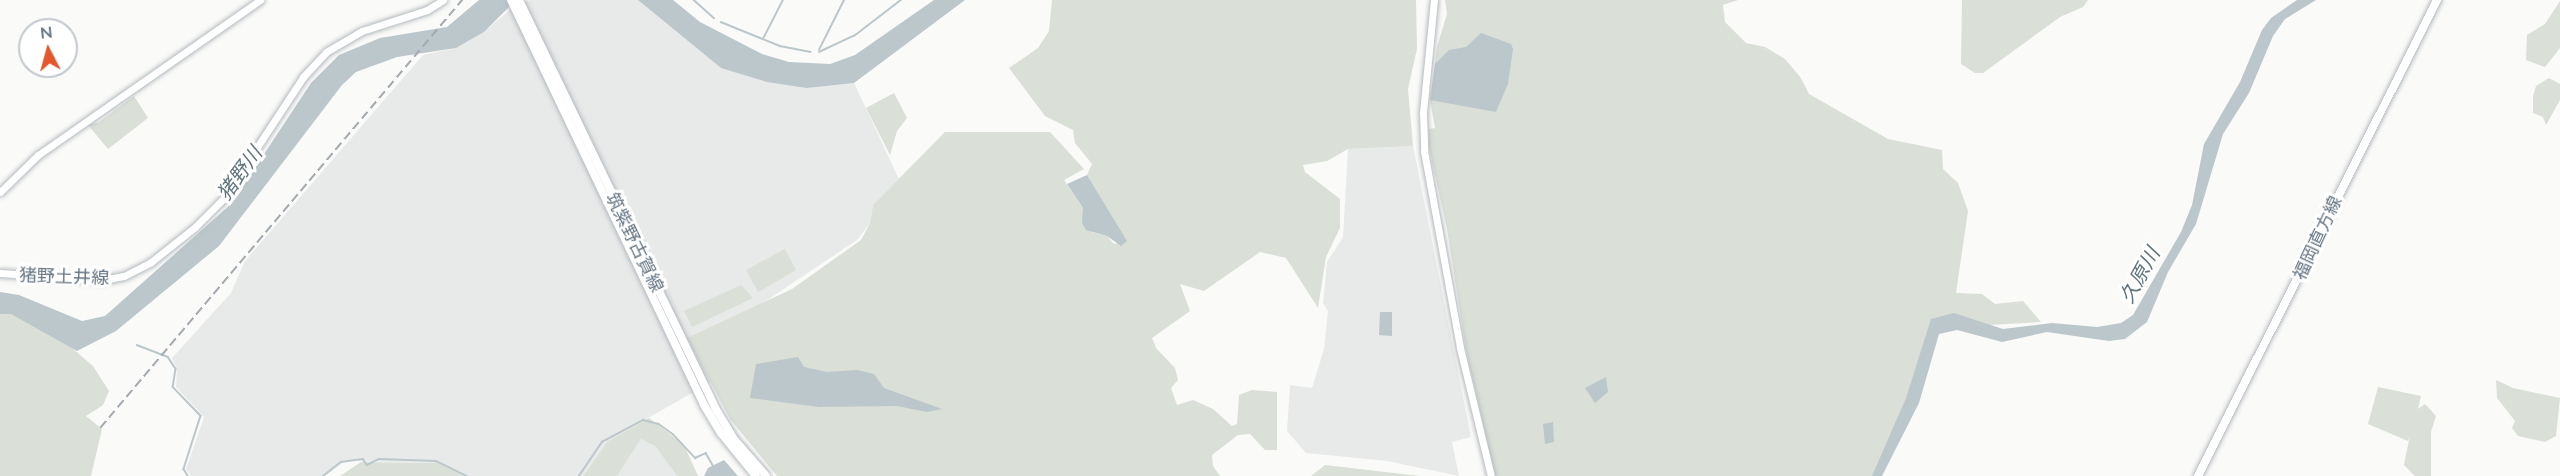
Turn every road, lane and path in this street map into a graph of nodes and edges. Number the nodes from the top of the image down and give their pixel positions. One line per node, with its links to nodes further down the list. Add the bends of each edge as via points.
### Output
1 (260, 0): 6 (street, via 38,154)
2 (443, 0): 7 (street, 猪野土井線, via 427,10 362,31 326,52 303,77 223,199 151,262 124,276 103,280)
3 (1434, 0): 10 (street, via 1423,113 1424,152 1460,348)
4 (2437, 0): 11 (main road, 福岡直方線)
5 (514, 1): 8 (main road, 筑紫野古賀線, via 704,405); 9 (main road, 筑紫野古賀線, via 717,411 733,438)
6 (0, 192)
7 (0, 273)
8 (756, 476)
9 (766, 476)
10 (1491, 476)
11 (2198, 476)

